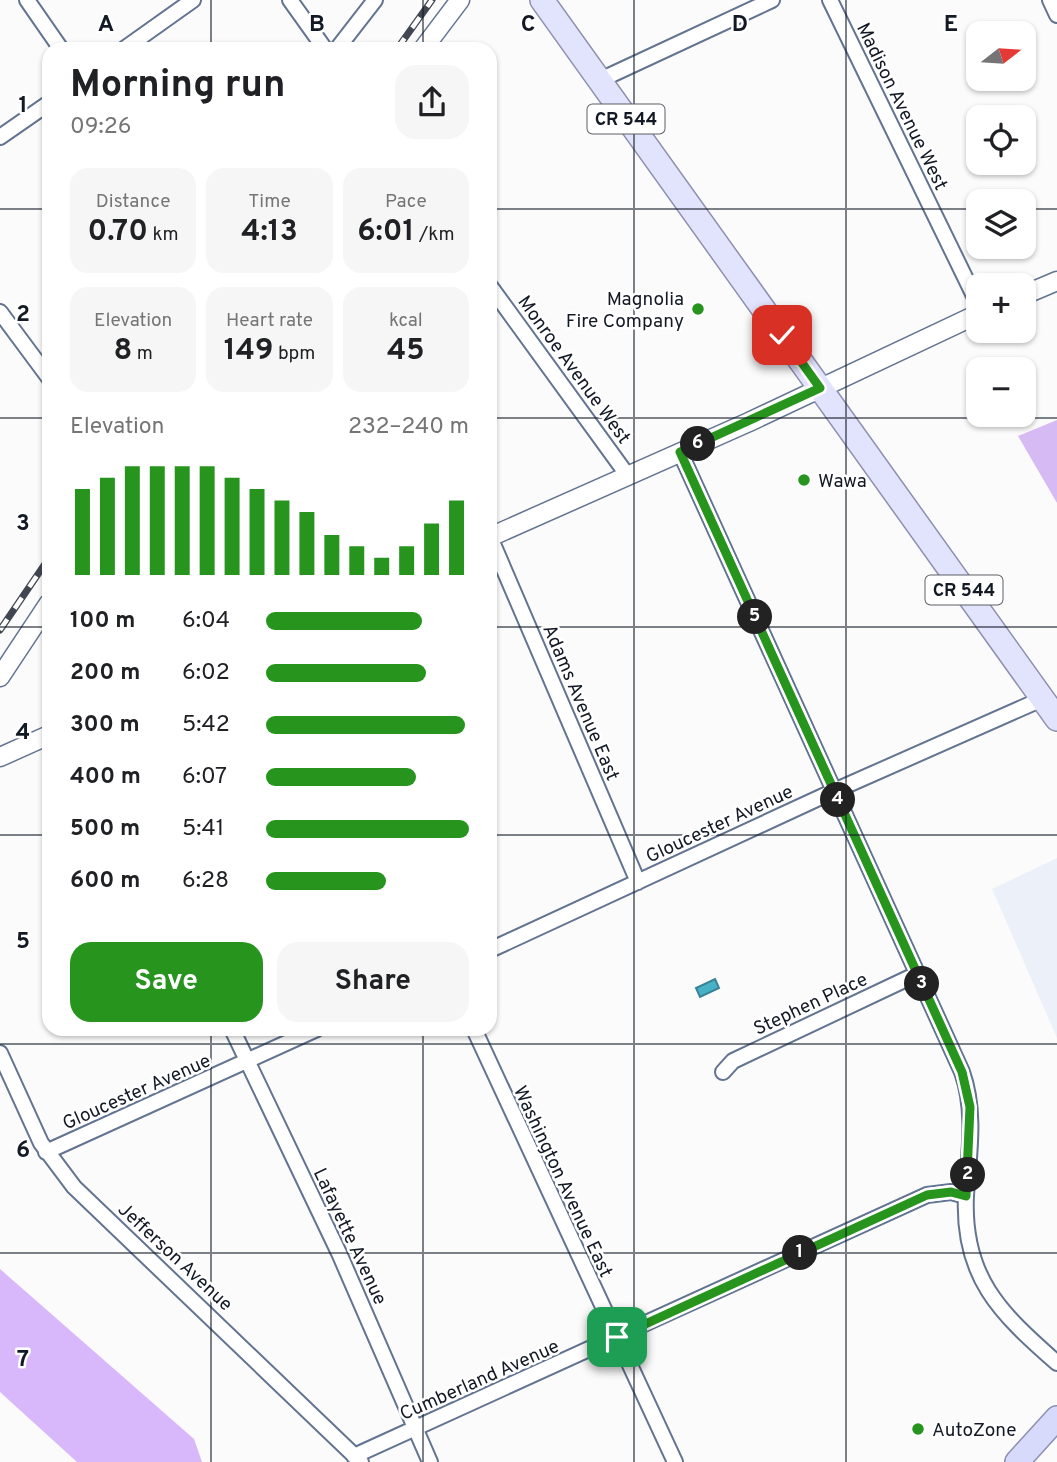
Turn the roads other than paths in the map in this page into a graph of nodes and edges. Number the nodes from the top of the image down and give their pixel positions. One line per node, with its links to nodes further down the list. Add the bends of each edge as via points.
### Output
1 (27, 0): 11 (street)
2 (193, 0): 12 (street)
3 (290, 0): 13 (street)
4 (375, 0): 14 (street)
5 (460, 0): 15 (street)
6 (542, 0): 16 (main road, CR 544)
7 (772, 0): 16 (street)
8 (830, 0): 19 (street, Madison Avenue West)
9 (1050, 0): 10 (street)
10 (1057, 15)
11 (56, 42)
12 (134, 42)
13 (320, 42)
14 (342, 42)
15 (428, 42)
16 (598, 81): 26 (main road, CR 544)
17 (42, 108): 18 (street)
18 (0, 137)
19 (966, 279)
20 (1057, 281): 21 (street)
21 (1036, 290)
22 (497, 296): 28 (street, Monroe Avenue West)
23 (0, 312): 25 (street)
24 (966, 320): 26 (street)
25 (42, 369)
26 (820, 388): 27 (street); 33 (main road, CR 544)
27 (680, 452): 28 (street); 37 (street)
28 (628, 476): 29 (street)
29 (497, 534)
30 (497, 553): 38 (street, Adams Avenue East)
31 (42, 614): 32 (street)
32 (0, 677)
33 (1042, 699): 34 (main road, CR 544); 37 (street, Gloucester Avenue)
34 (1057, 719)
35 (42, 738): 36 (street)
36 (0, 757)
37 (834, 791): 38 (street, Gloucester Avenue); 40 (street)
38 (638, 882): 39 (street, Gloucester Avenue)
39 (497, 947)
40 (917, 974): 46 (street, Stephen Place, via 733,1061); 48 (street, via 969,1091)
41 (235, 1036): 45 (street, Lafayette Avenue)
42 (302, 1036): 45 (street, Gloucester Avenue)
43 (477, 1036): 49 (street, Washington Avenue East)
44 (0, 1052): 47 (street, Jefferson Avenue)
45 (247, 1061): 47 (street, Gloucester Avenue); 52 (street, Lafayette Avenue)
46 (723, 1072)
47 (46, 1152): 53 (street, Jefferson Avenue, via 74,1187)
48 (966, 1196): 49 (street, Cumberland Avenue, via 951,1192 927,1195); 50 (street, via 973,1257 985,1287 1007,1319)
49 (617, 1337): 52 (street, Cumberland Avenue); 55 (street, Washington Avenue East)
50 (1057, 1363)
51 (1057, 1418): 56 (highway)
52 (416, 1429): 53 (street, Cumberland Avenue); 54 (street, Lafayette Avenue)
53 (358, 1459)
54 (430, 1462)
55 (675, 1462)
56 (1017, 1462)

